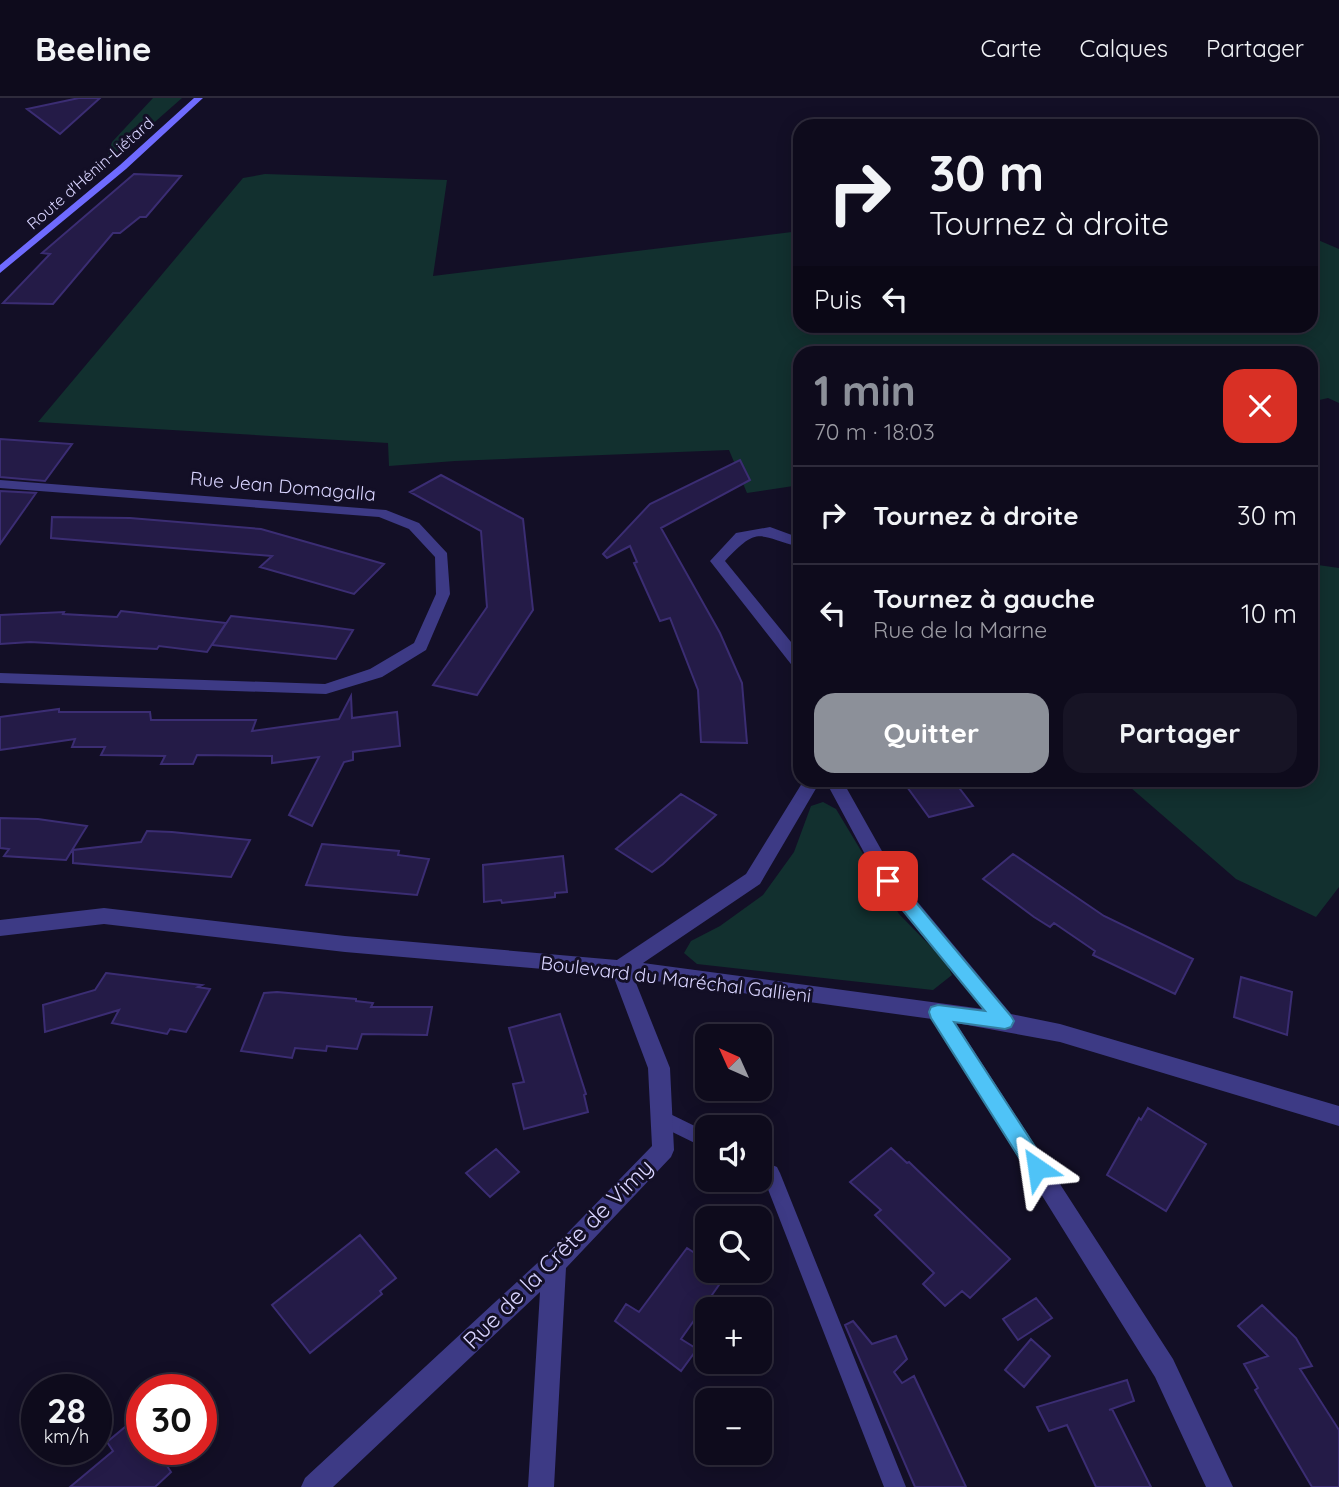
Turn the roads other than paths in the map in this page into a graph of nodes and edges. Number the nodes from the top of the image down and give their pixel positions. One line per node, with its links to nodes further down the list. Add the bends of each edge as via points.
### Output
1 (199, 98): 2 (main road, Route d'Hénin-Liétard)
2 (0, 270)
3 (0, 484): 6 (street, Rue Jean Domagalla, via 381,513 414,526 442,556 443,594 421,646 376,673 326,689)
4 (793, 540): 5 (street, via 770,531 741,536 717,561)
5 (793, 655)
6 (0, 678)
7 (809, 787): 10 (street, via 753,879)
8 (837, 787): 12 (street, via 888,881)
9 (0, 928): 10 (street, Boulevard du Maréchal Gallieni, via 104,916 345,944)
10 (620, 968): 11 (street, Boulevard du Maréchal Gallieni); 14 (street, Rue de la Crête de Vimy, via 659,1068)
11 (938, 1012): 12 (street, Boulevard du Maréchal Gallieni); 21 (street, via 1164,1368)
12 (1005, 1021): 13 (street, Boulevard du Maréchal Gallieni, via 1060,1033)
13 (1339, 1116)
14 (662, 1118): 15 (lane); 17 (street, Rue de la Crête de Vimy, via 663,1150)
15 (695, 1135)
16 (772, 1176): 20 (lane)
17 (554, 1263): 18 (street, Rue de la Crête de Vimy); 19 (street)
18 (314, 1487)
19 (541, 1487)
20 (895, 1487)
21 (1220, 1487)

